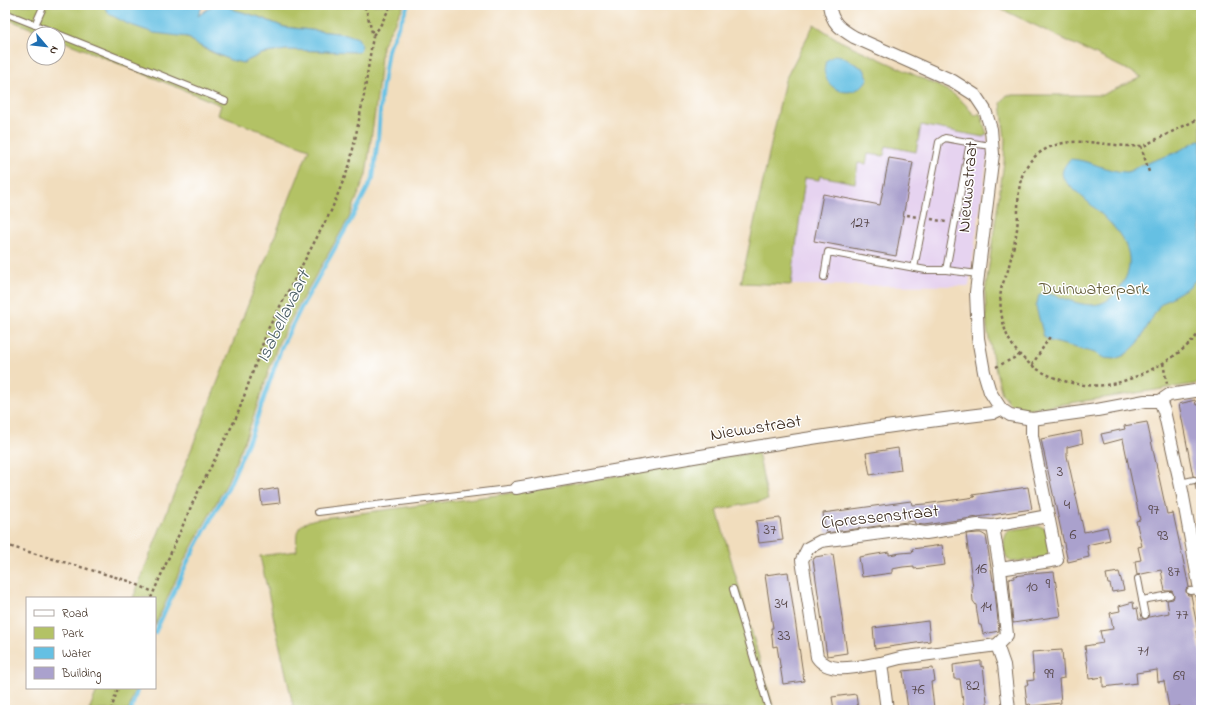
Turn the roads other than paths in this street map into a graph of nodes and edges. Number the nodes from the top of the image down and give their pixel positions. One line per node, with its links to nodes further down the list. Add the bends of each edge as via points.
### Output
1 (44, 5): 4 (lane)
2 (829, 5): 8 (street, Nieuwstraat, via 836,25 845,31 953,81 975,95 985,110)
3 (5, 13): 4 (lane)
4 (35, 25)
5 (66, 37): 6 (lane)
6 (225, 101)
7 (970, 142): 8 (lane); 9 (lane, via 945,138 939,142); 10 (lane)
8 (993, 145): 11 (street, Nieuwstraat)
9 (914, 268): 10 (lane); 12 (lane, via 828,252)
10 (946, 270): 11 (lane)
11 (978, 274): 15 (street, Nieuwstraat, via 978,338 990,392)
12 (824, 277)
13 (1201, 390): 14 (street)
14 (1164, 398): 16 (street); 18 (street, via 1164,411)
15 (1001, 409): 16 (street, via 1010,415); 19 (street, Nieuwstraat, via 993,413 764,446)
16 (1032, 418): 21 (street, via 1032,436)
17 (1194, 480): 18 (lane)
18 (1180, 483): 26 (street)
19 (516, 488): 20 (lane)
20 (318, 512)
21 (1048, 516): 22 (street, Cipressenstraat); 23 (street, via 1057,560)
22 (993, 526): 23 (street); 31 (street, Cipressenstraat, via 978,525 926,532 904,530 821,541 808,548 802,560 817,657 821,664 838,669)
23 (1000, 569): 30 (street, via 1007,635)
24 (1138, 579): 28 (lane)
25 (733, 589): 32 (lane)
26 (1197, 592)
27 (1170, 595): 28 (lane)
28 (1142, 600): 29 (lane)
29 (1145, 615)
30 (997, 645): 31 (street, Cipressenstraat, via 900,658); 34 (street, via 1004,664)
31 (881, 663): 33 (street)
32 (770, 710)
33 (887, 710)
34 (1009, 710)

